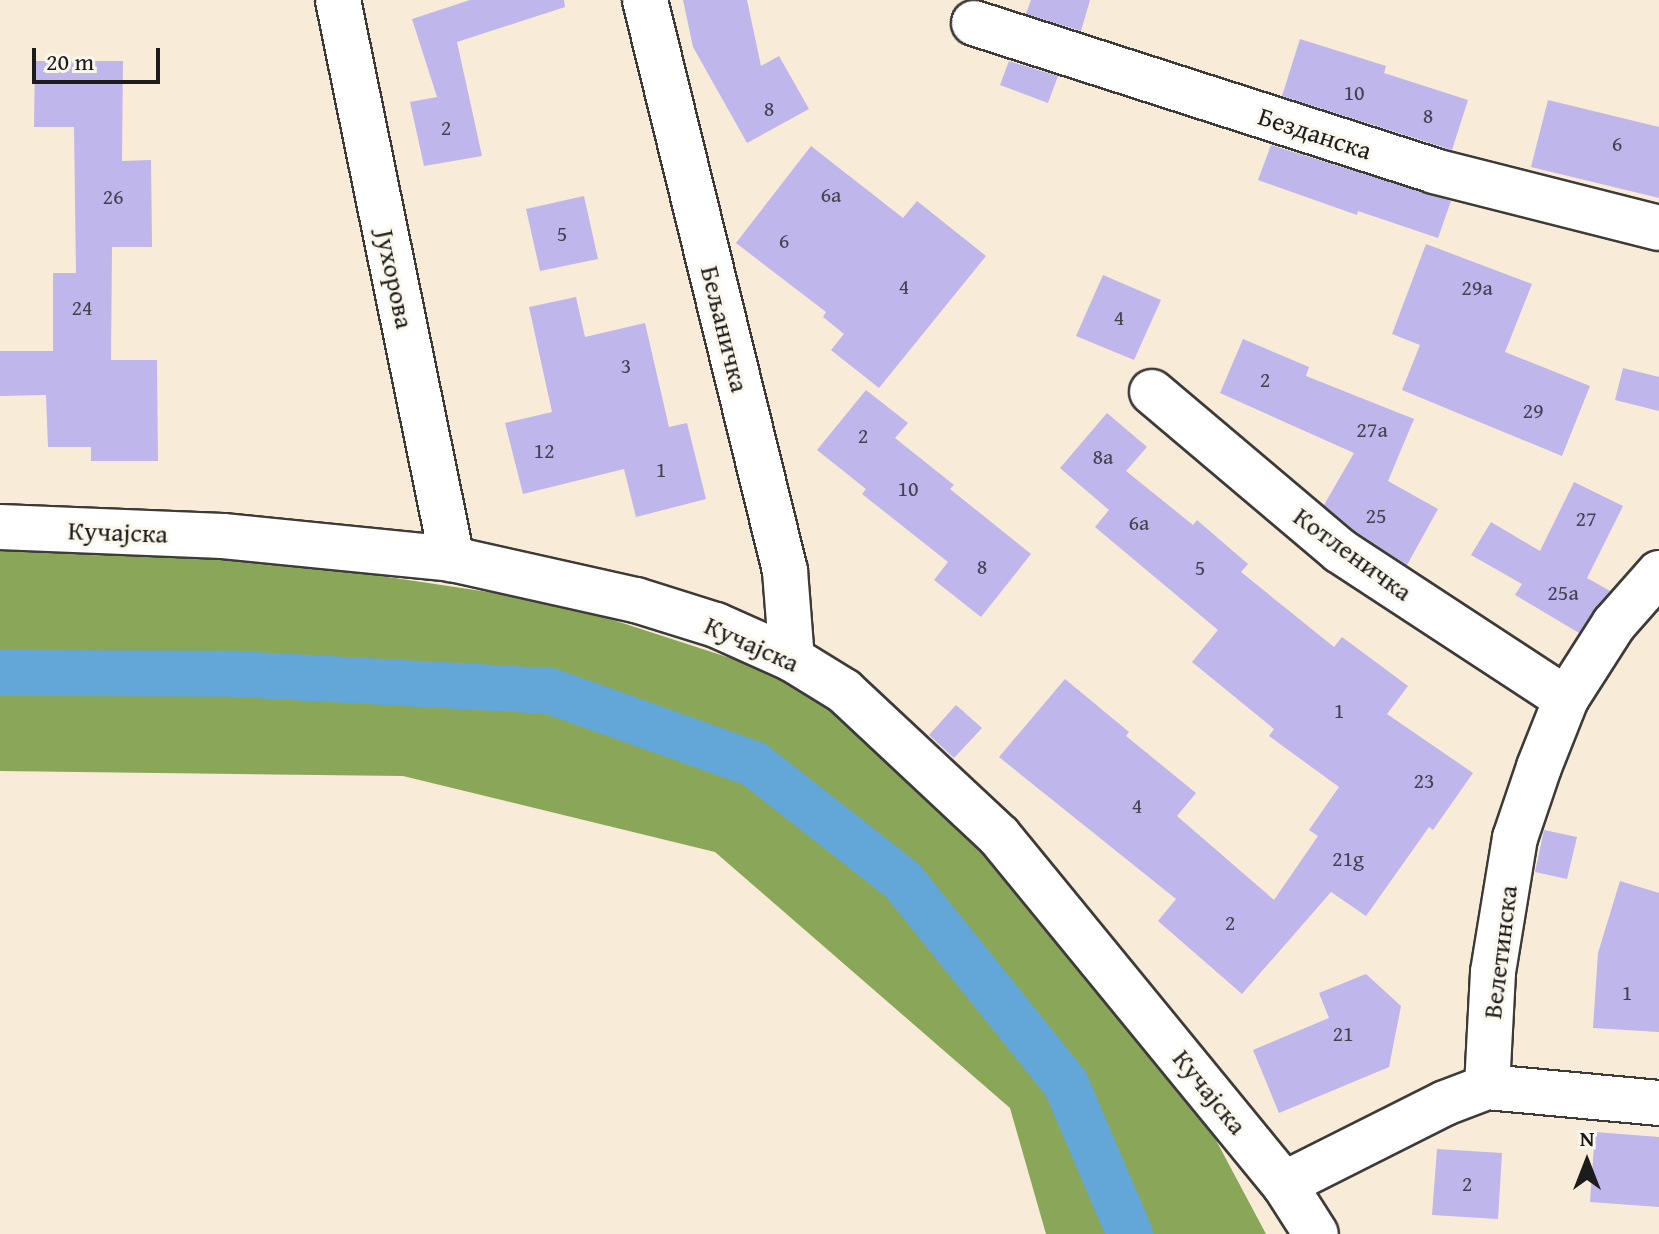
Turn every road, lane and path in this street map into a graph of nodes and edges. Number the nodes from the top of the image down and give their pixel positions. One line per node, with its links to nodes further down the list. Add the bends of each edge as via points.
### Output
1 (338, 0): 7 (street, Јухорова)
2 (645, 0): 9 (street, Бељаничка, via 785,571)
3 (974, 23): 4 (street, Безданска, via 1434,171)
4 (1659, 228)
5 (1152, 392): 10 (street, Котленичка, via 1340,551)
6 (0, 527): 7 (street, Кучајска, via 223,536)
7 (452, 559): 9 (street, Кучајска, via 636,600 716,625)
8 (1659, 573): 10 (street, Велетинска, via 1614,624)
9 (792, 659): 13 (street, Кучајска, via 844,691 999,836)
10 (1566, 699): 11 (street, Велетинска, via 1515,838 1493,972)
11 (1487, 1087): 12 (street); 13 (street)
12 (1659, 1103)
13 (1284, 1184): 14 (street)
14 (1316, 1234)

